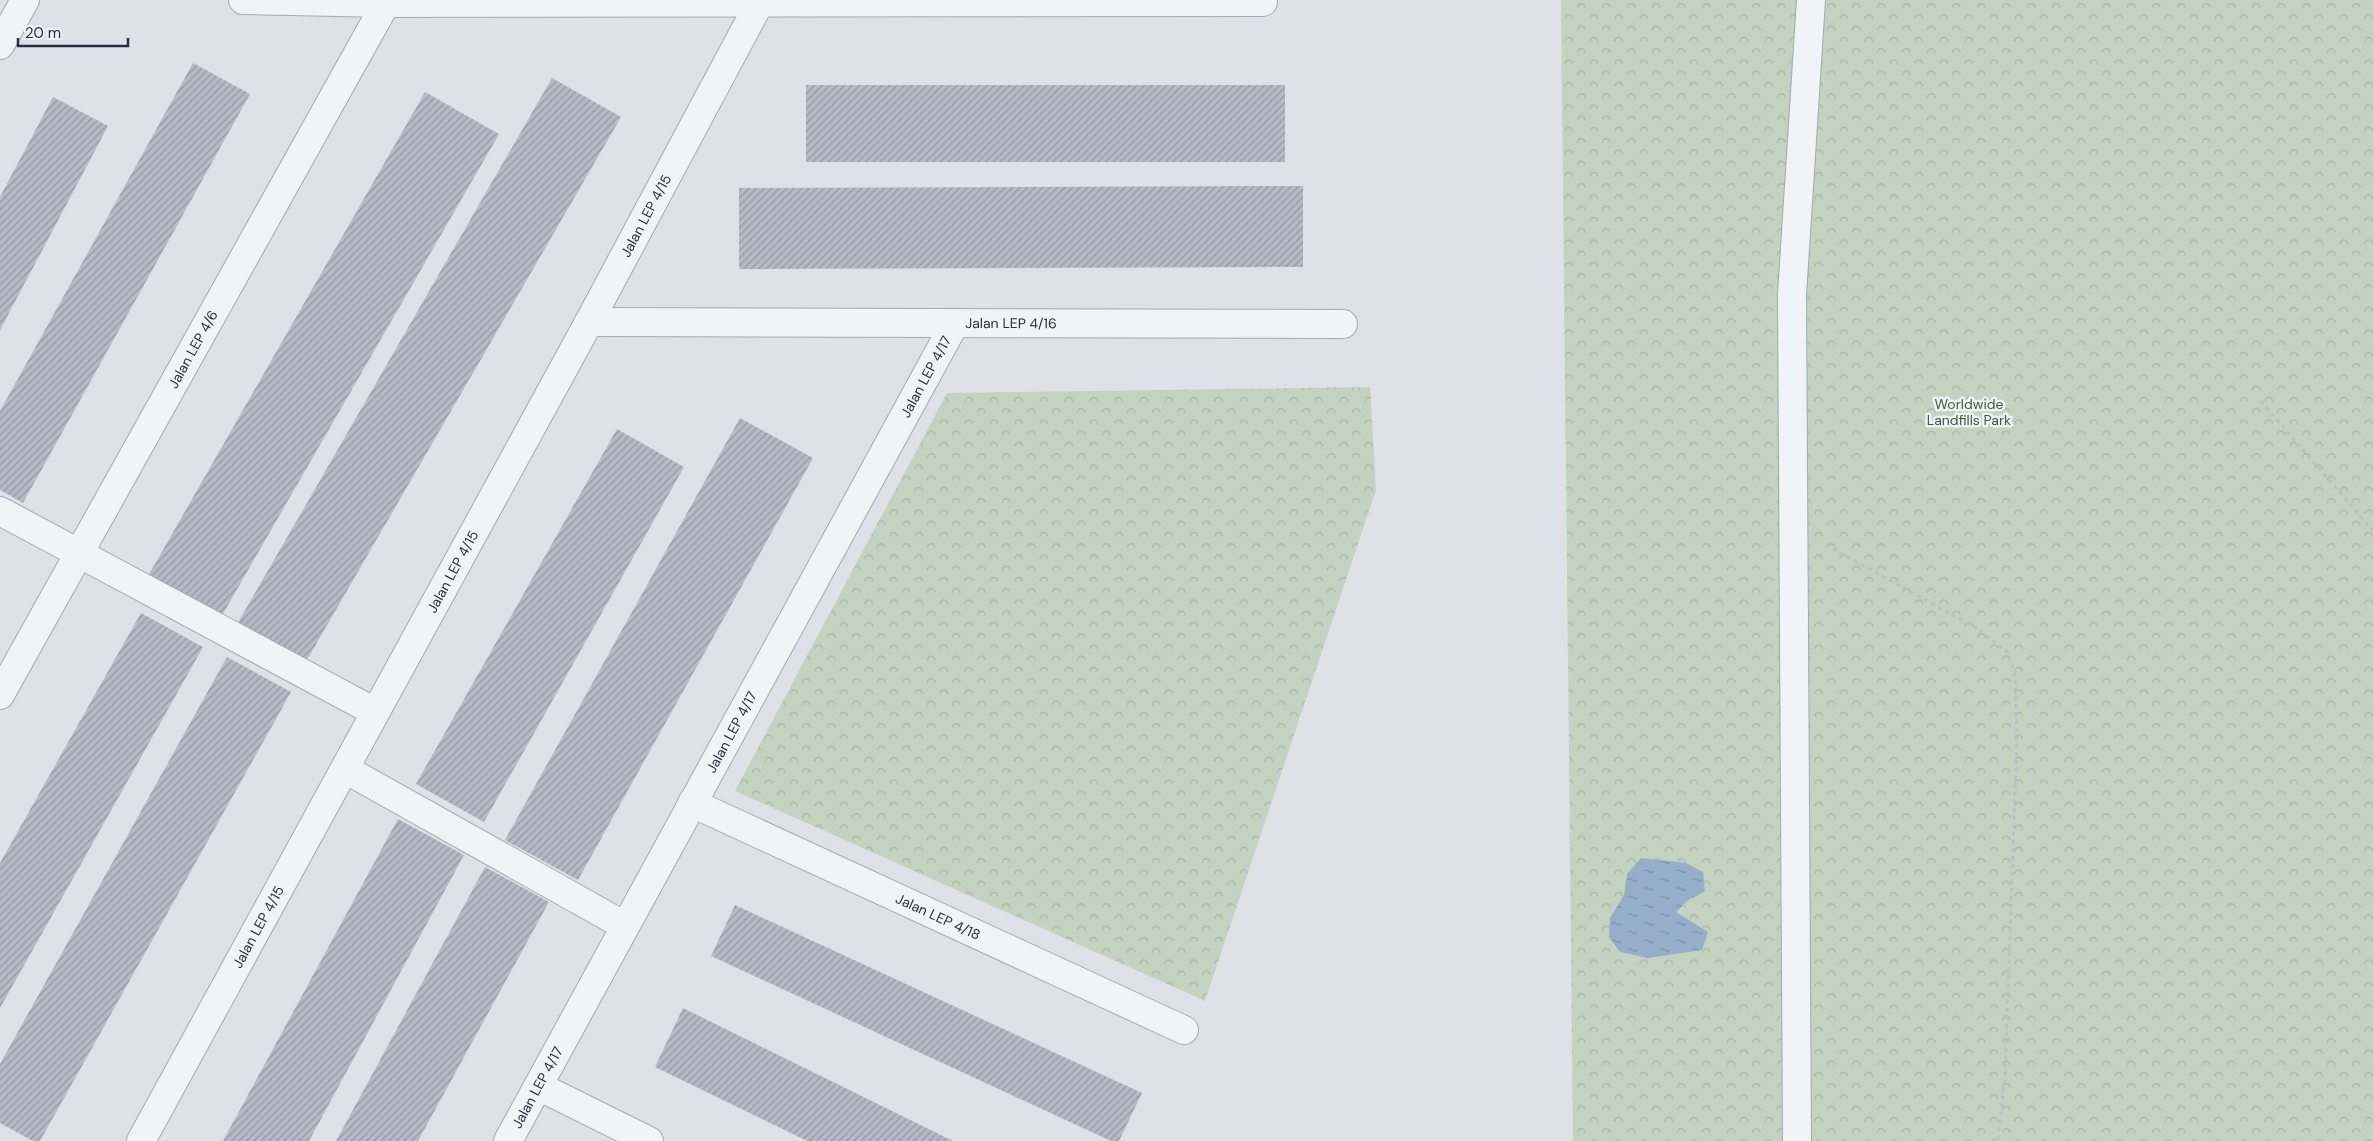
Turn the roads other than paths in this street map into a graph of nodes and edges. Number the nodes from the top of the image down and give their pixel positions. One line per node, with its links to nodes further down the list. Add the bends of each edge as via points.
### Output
1 (25, 0): 8 (street)
2 (243, 0): 7 (street)
3 (1811, 0): 24 (street, via 1792,295)
4 (815, 1): 5 (street); 6 (street)
5 (760, 2): 7 (street); 9 (street, Jalan LEP 4/15)
6 (1263, 2)
7 (386, 3): 13 (street, Jalan LEP 4/6)
8 (0, 45)
9 (589, 322): 10 (street, Jalan LEP 4/16); 15 (street, Jalan LEP 4/15)
10 (955, 323): 11 (street, Jalan LEP 4/16); 17 (street, Jalan LEP 4/17)
11 (1343, 324)
12 (0, 511): 13 (street)
13 (80, 552): 14 (street, Jalan LEP 4/6); 15 (street)
14 (0, 695)
15 (375, 712): 16 (street, Jalan LEP 4/15)
16 (345, 769): 18 (street); 21 (street, Jalan LEP 4/15)
17 (692, 803): 18 (street, Jalan LEP 4/17); 19 (street, Jalan LEP 4/18)
18 (626, 926): 20 (street, Jalan LEP 4/17)
19 (1184, 1030)
20 (538, 1086): 22 (street, Jalan LEP 4/17); 23 (street)
21 (141, 1141)
22 (508, 1141)
23 (649, 1141)
24 (1797, 1141)

